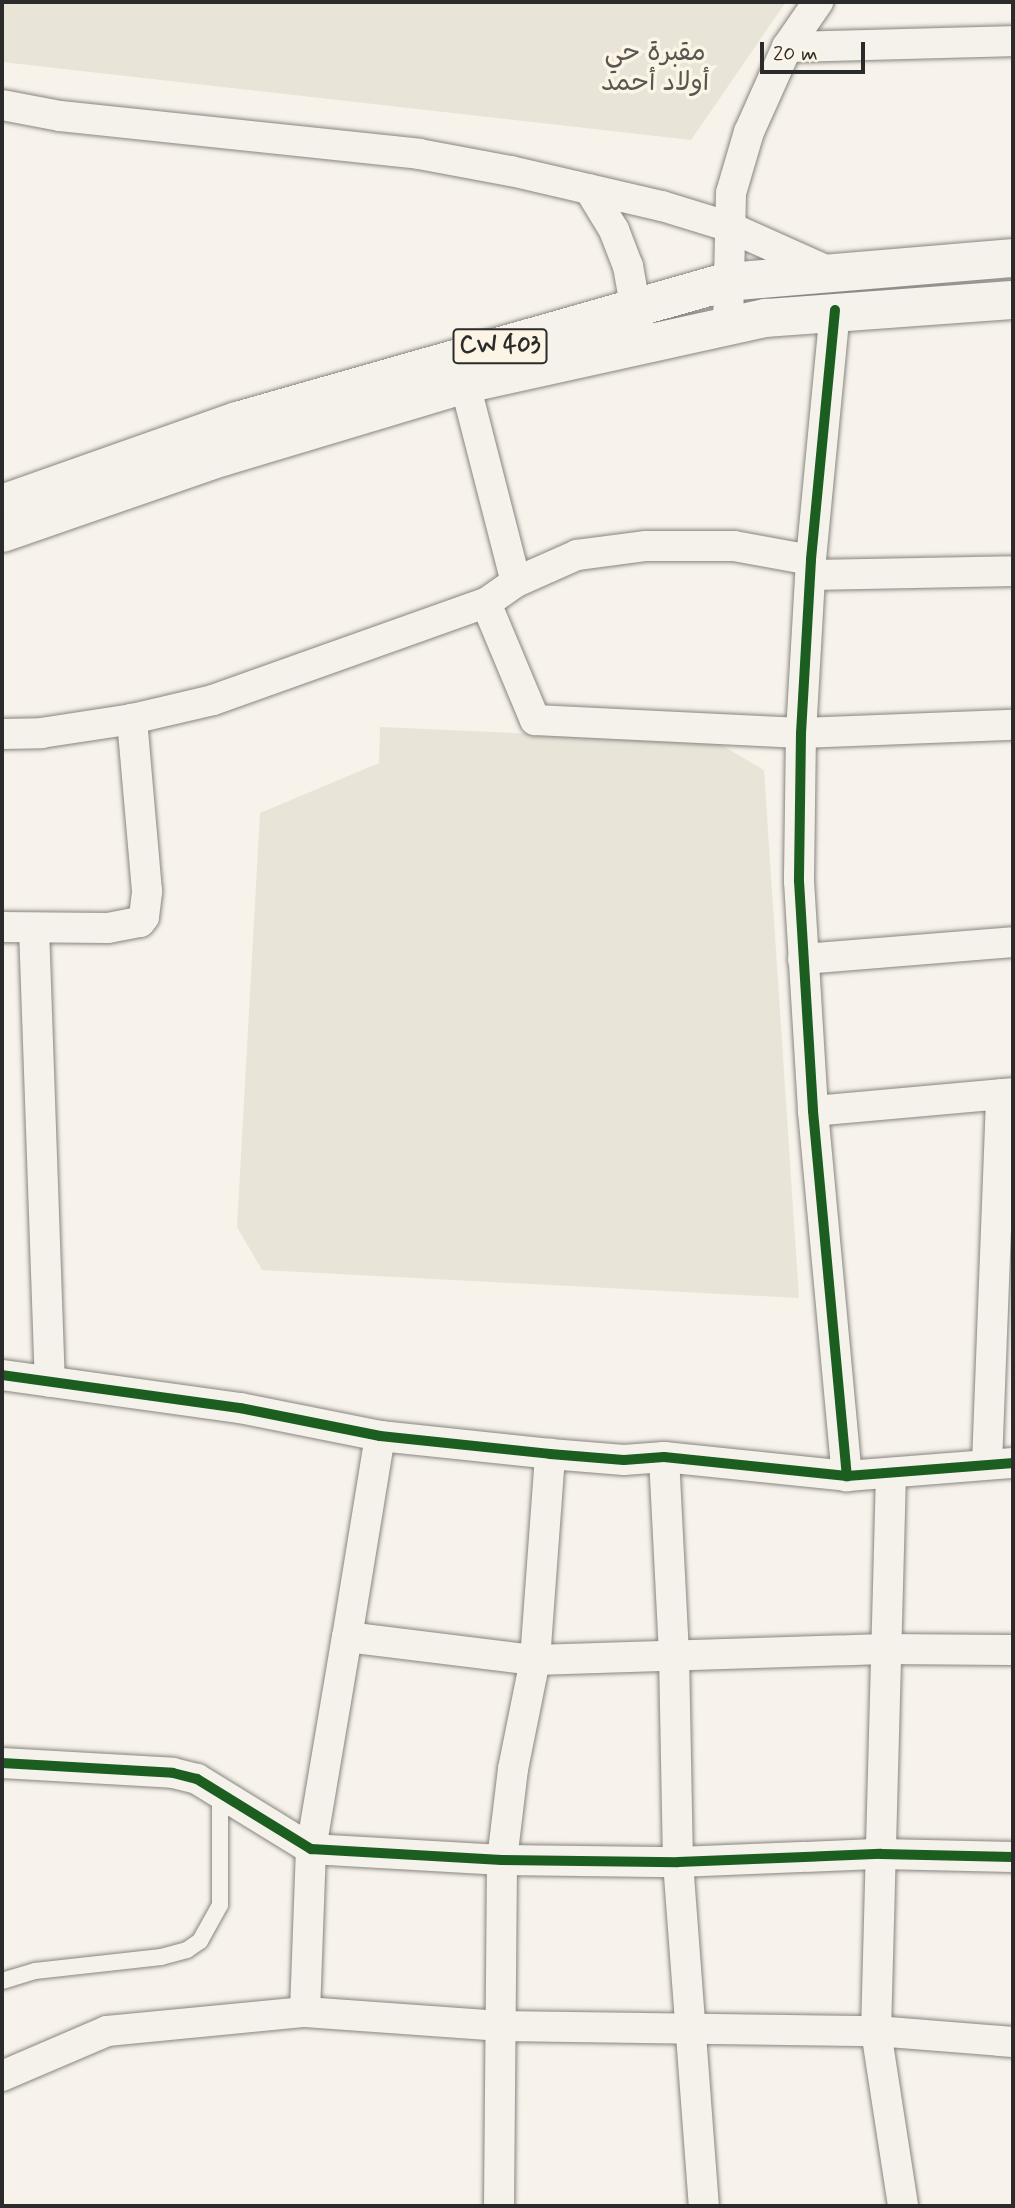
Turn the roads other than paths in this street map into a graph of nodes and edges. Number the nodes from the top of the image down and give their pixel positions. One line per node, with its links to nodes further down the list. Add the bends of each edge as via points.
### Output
1 (818, 2): 3 (street)
2 (1013, 41): 3 (street)
3 (787, 47): 6 (street, via 749,132 731,193)
4 (2, 104): 5 (street, via 60,116 419,155)
5 (589, 189): 6 (street); 11 (street, via 614,230)
6 (727, 226): 8 (street); 9 (street)
7 (1013, 258): 8 (main road, CW 403)
8 (830, 272): 9 (main road, CW 403)
9 (726, 282): 11 (main road, CW 403); 13 (street)
10 (1013, 300): 12 (main road, CW 403)
11 (637, 306): 14 (street); 16 (main road, CW 403, via 237,421)
12 (835, 310): 13 (main road, CW 403); 18 (street)
13 (728, 326): 14 (main road, CW 403)
14 (641, 344): 15 (main road, CW 403)
15 (465, 384): 17 (main road, CW 403, via 222,457); 20 (street)
16 (2, 504)
17 (2, 533)
18 (812, 567): 19 (street); 20 (street, via 734,546 646,546 577,555); 24 (street)
19 (1013, 571)
20 (516, 582): 21 (street)
21 (486, 603): 22 (street, via 213,700); 24 (street, via 535,720)
22 (132, 719): 25 (street); 27 (street, via 147,891 144,917 140,922 108,928)
23 (1013, 725): 24 (street)
24 (801, 733): 29 (street)
25 (2, 734)
26 (2, 927): 27 (street)
27 (34, 928): 33 (street)
28 (1013, 942): 29 (street)
29 (803, 959): 31 (street)
30 (1007, 1094): 31 (street); 37 (street)
31 (813, 1111): 39 (street)
32 (2, 1375): 33 (street)
33 (50, 1382): 34 (street, via 240,1408)
34 (380, 1436): 35 (street); 40 (street)
35 (550, 1454): 36 (street); 44 (street)
36 (664, 1458): 39 (street); 43 (street)
37 (1000, 1463): 38 (street)
38 (891, 1474): 39 (street); 41 (street)
39 (847, 1476)
40 (347, 1637): 44 (street); 47 (street)
41 (883, 1649): 42 (street); 43 (street); 48 (street)
42 (1013, 1650)
43 (674, 1655): 44 (street); 51 (street)
44 (535, 1660): 50 (street, via 513,1769)
45 (2, 1763): 46 (street, via 173,1773)
46 (220, 1790): 47 (street); 52 (lane, via 220,1905 200,1941 161,1957 60,1967)
47 (312, 1849): 50 (street); 53 (street)
48 (881, 1854): 49 (street); 51 (street); 56 (street)
49 (1013, 1857)
50 (502, 1860): 51 (street); 54 (street)
51 (678, 1862): 55 (street)
52 (2, 1981)
53 (305, 2012): 54 (street); 58 (street, via 107,2031)
54 (499, 2026): 55 (street); 59 (street)
55 (690, 2026): 56 (street); 60 (street)
56 (876, 2031): 57 (street); 61 (street)
57 (1013, 2042)
58 (2, 2076)
59 (499, 2206)
60 (704, 2206)
61 (903, 2206)

